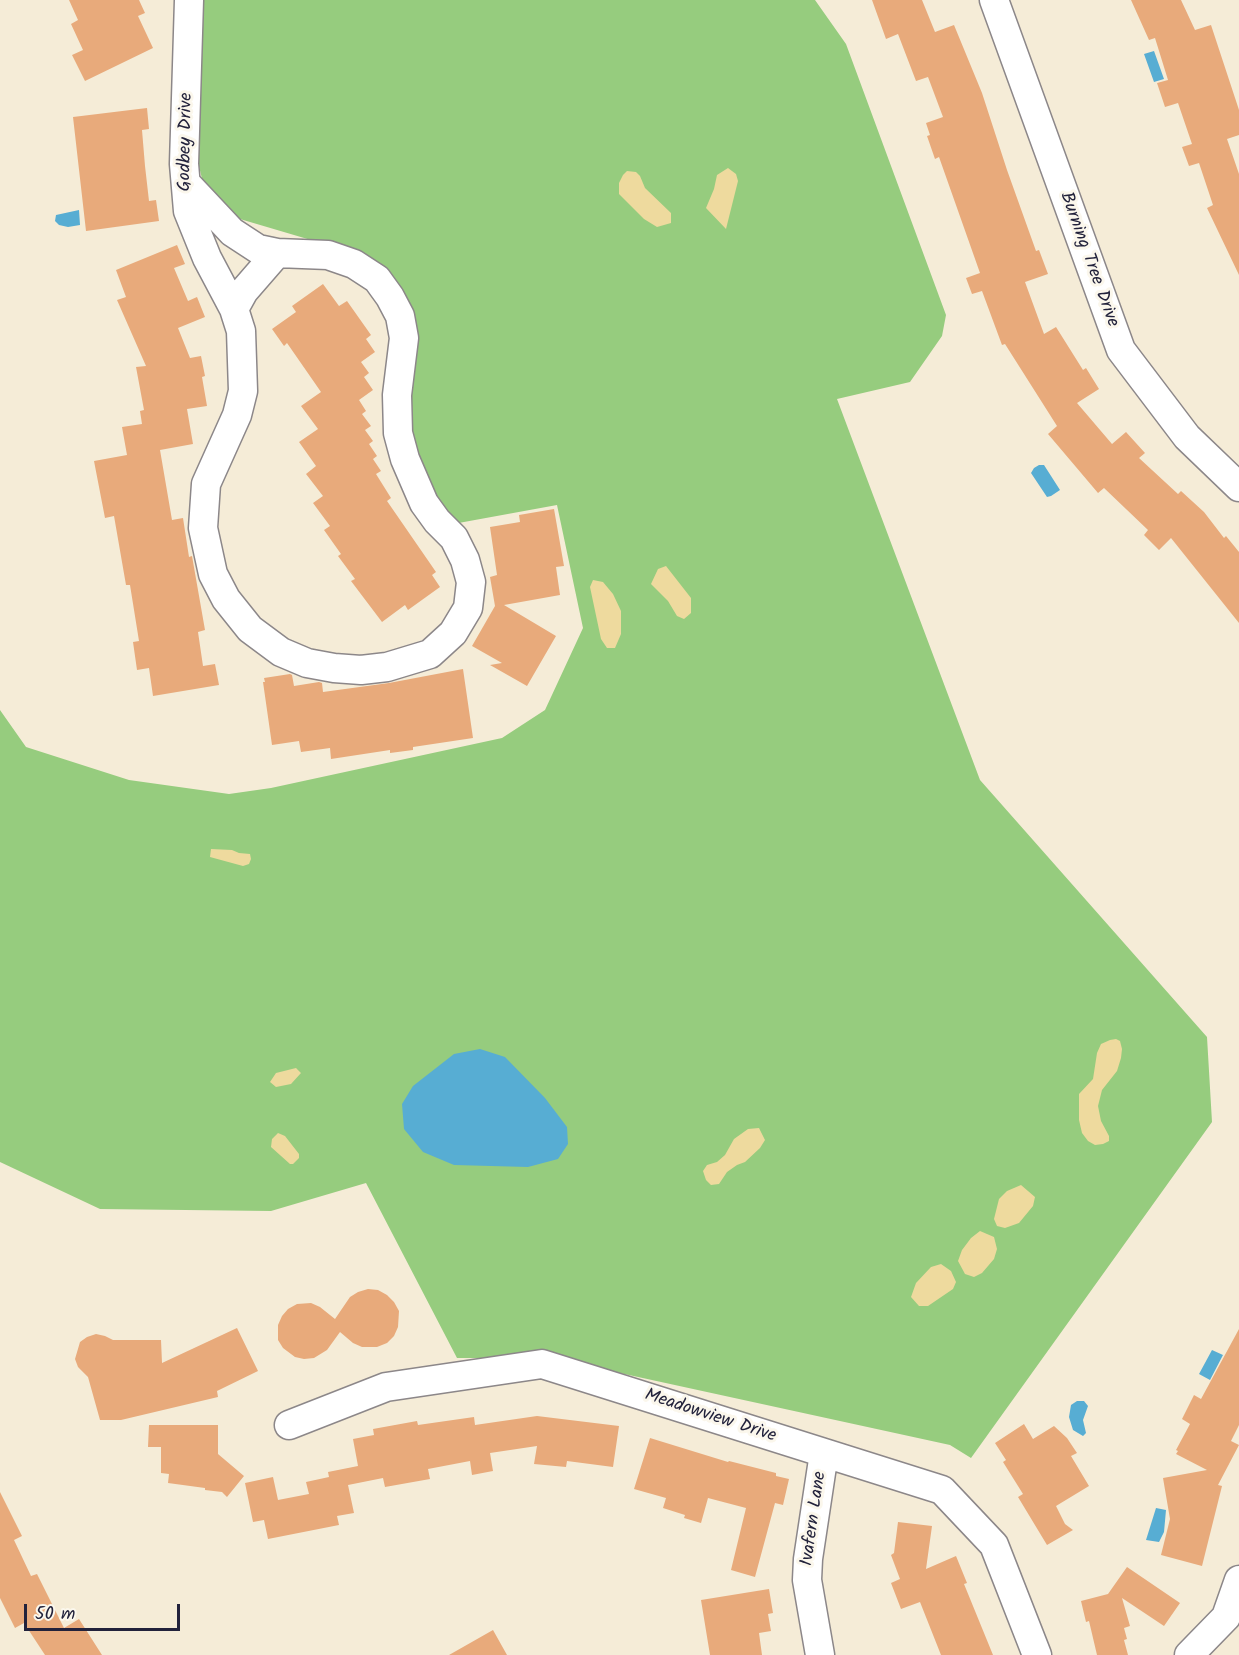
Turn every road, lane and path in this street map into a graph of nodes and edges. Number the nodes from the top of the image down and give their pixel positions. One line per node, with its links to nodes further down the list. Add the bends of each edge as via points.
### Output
1 (189, 0): 3 (street, Godbey Drive)
2 (994, 0): 6 (street, Burning Tree Drive, via 1121,350 1187,437)
3 (186, 183): 4 (street, Godbey Drive, via 232,232 258,249); 5 (street, Godbey Drive, via 188,211)
4 (277, 253): 5 (street, via 244,291); 5 (street, Godbey Drive, via 328,255 354,264 377,279 400,316 404,338 397,395 398,433 420,496 454,538 471,582 468,608 453,633 430,654 361,670 307,663 281,652 250,628 226,599 213,574 203,528 206,484 237,415 243,391 241,331)
5 (234, 309)
6 (1239, 488)
7 (289, 1425): 8 (street, Meadowview Drive, via 386,1387 542,1364)
8 (824, 1454): 10 (street, Ivafern Lane, via 807,1559); 11 (street, Meadowview Drive, via 942,1490 994,1545)
9 (1239, 1580): 12 (street, via 1226,1617)
10 (820, 1655)
11 (1037, 1655)
12 (1189, 1655)

